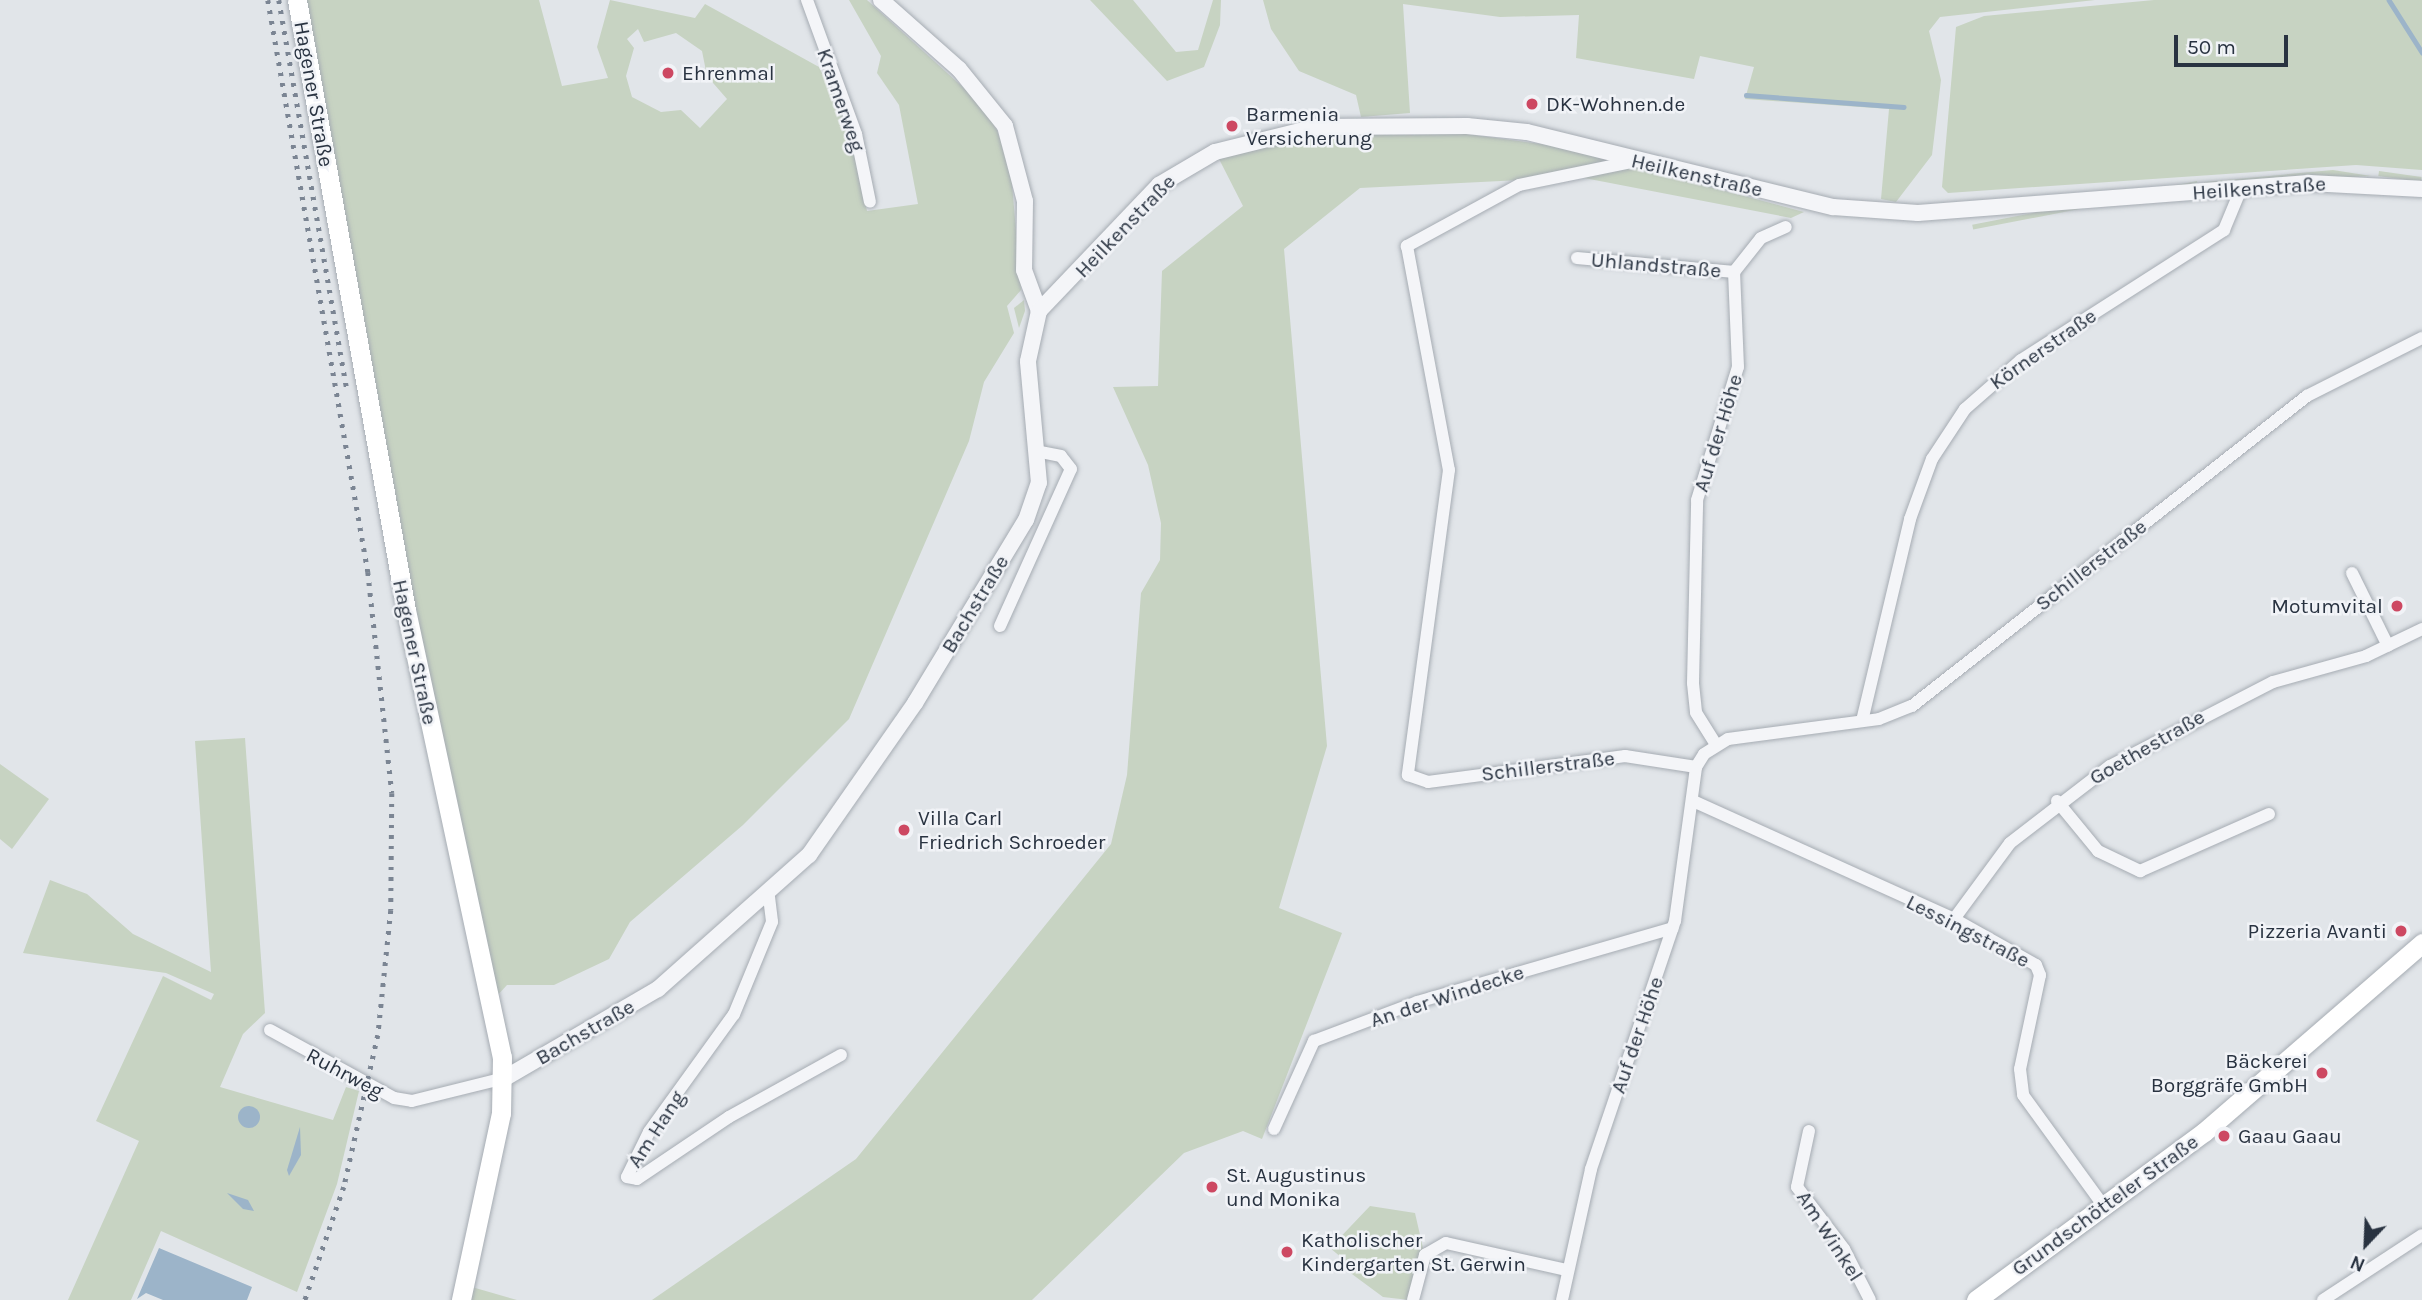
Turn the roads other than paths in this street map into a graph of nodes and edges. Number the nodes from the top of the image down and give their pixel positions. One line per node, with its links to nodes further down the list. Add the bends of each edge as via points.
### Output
1 (297, 0): 30 (main road, Hagener Straße, via 401,584)
2 (807, 0): 7 (street, Kramerweg, via 856,134)
3 (881, 0): 11 (street, via 959,69 1005,126 1024,201 1024,270)
4 (1636, 161): 5 (street, Heilkenstraße, via 1833,207 1883,211 1967,212); 11 (street, Heilkenstraße, via 1527,132 1467,126 1316,127 1243,143 1159,185); 20 (street, Schillerstraße, via 1519,185 1407,246 1449,470 1408,775 1428,782 1625,756)
5 (2241, 189): 6 (street, Heilkenstraße, via 2373,182); 18 (street, Körnerstraße, via 2224,230 2021,360 1965,410 1941,443 1910,519)
6 (2422, 189)
7 (870, 202)
8 (1786, 227): 10 (street, via 1761,238)
9 (1577, 258): 10 (street, Uhlandstraße)
10 (1734, 272): 19 (street, Auf der Höhe, via 1738,367 1698,500 1693,683 1699,723)
11 (1039, 311): 13 (street, Bachstraße, via 1028,361)
12 (2422, 338): 18 (street, Schillerstraße, via 2308,396 1929,695 1895,716)
13 (1041, 452): 15 (street, via 1061,456 1071,469); 24 (street, Bachstraße, via 1026,520 992,577 809,856)
14 (2352, 573): 17 (street)
15 (1000, 626)
16 (2422, 629): 17 (street, Goethestraße)
17 (2388, 646): 22 (street, Goethestraße, via 2236,698)
18 (1862, 721): 19 (street, Schillerstraße)
19 (1715, 743): 20 (street)
20 (1696, 767): 21 (street, Auf der Höhe)
21 (1693, 801): 25 (street, Lessingstraße); 26 (street, Auf der Höhe)
22 (2057, 801): 23 (street, via 2098,851 2140,871); 25 (street, Goethestraße, via 1977,880)
23 (2269, 814)
24 (769, 897): 29 (street, Am Hang, via 772,922 734,1014 649,1132 627,1177 637,1179 729,1117); 30 (street, Bachstraße, via 658,989)
25 (1954, 919): 33 (street, Lessingstraße, via 2039,970 2020,1069 2023,1095)
26 (1673, 928): 31 (street, An der Windecke, via 1417,1002 1314,1041); 35 (street, Auf der Höhe, via 1591,1169)
27 (2422, 943): 33 (main road, Grundschötteler Straße, via 2278,1072)
28 (270, 1030): 30 (street, Ruhrweg, via 394,1098 412,1101)
29 (842, 1055)
30 (505, 1079): 36 (main road, Hagener Straße)
31 (1274, 1129)
32 (1809, 1131): 39 (street, Am Winkel, via 1797,1187 1844,1249)
33 (2103, 1205): 40 (main road, Grundschötteler Straße)
34 (2422, 1235): 41 (street)
35 (1567, 1270): 37 (street, via 1446,1243 1425,1255); 38 (street, Auf der Höhe)
36 (461, 1300)
37 (1413, 1300)
38 (1562, 1300)
39 (1870, 1300)
40 (1976, 1300)
41 (2323, 1300)

